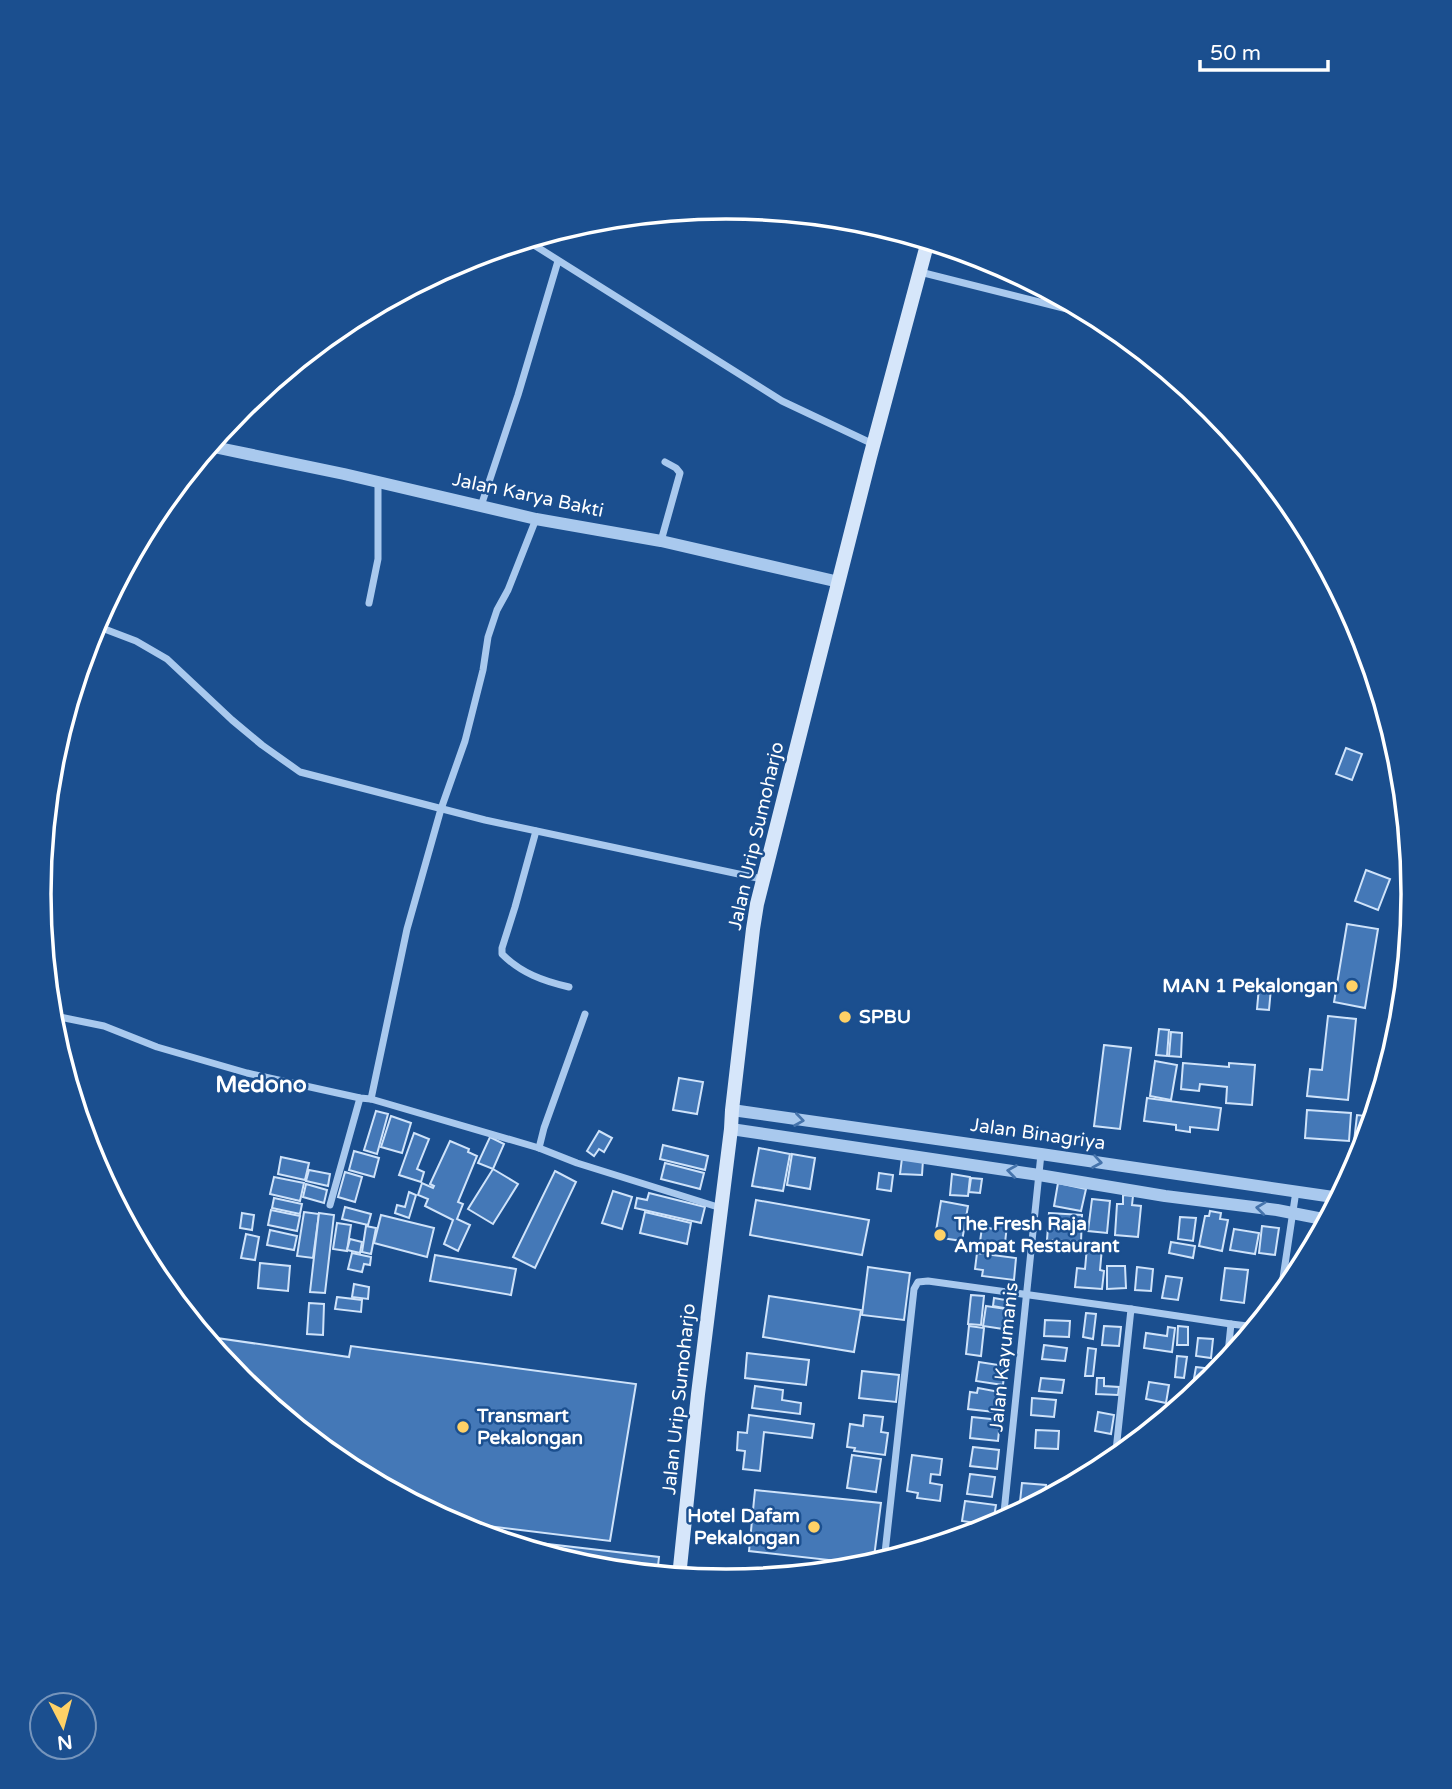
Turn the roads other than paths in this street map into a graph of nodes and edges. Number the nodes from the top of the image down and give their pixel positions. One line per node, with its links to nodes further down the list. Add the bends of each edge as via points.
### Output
1 (536, 247): 3 (street)
2 (926, 250): 4 (main road, Jalan Urip Sumoharjo)
3 (558, 261): 6 (street, via 782,401); 10 (street)
4 (919, 272): 5 (street); 6 (main road, Jalan Urip Sumoharjo)
5 (1058, 307)
6 (874, 444): 13 (main road, Jalan Urip Sumoharjo)
7 (219, 448): 9 (street, Jalan Karya Bakti)
8 (665, 463): 12 (street, via 680,473)
9 (378, 483): 10 (street, Jalan Karya Bakti); 14 (street, via 378,559)
10 (481, 506): 11 (street, Jalan Karya Bakti)
11 (537, 519): 12 (street, Jalan Karya Bakti); 16 (street, via 488,637 465,741)
12 (661, 541): 13 (street, Jalan Karya Bakti)
13 (839, 582): 18 (main road, Jalan Urip Sumoharjo)
14 (369, 603)
15 (105, 629): 16 (street, via 167,659 232,720 300,772)
16 (441, 809): 17 (street); 23 (street, via 407,929)
17 (536, 831): 18 (street); 19 (street, via 501,951 535,978)
18 (762, 879): 24 (main road, Jalan Urip Sumoharjo)
19 (569, 987)
20 (585, 1014): 27 (street)
21 (63, 1018): 22 (street, via 104,1026 247,1073)
22 (360, 1098): 23 (street); 35 (street)
23 (371, 1099): 27 (street)
24 (732, 1110): 25 (main road, Jalan Urip Sumoharjo); 26 (street, Jalan Binagriya, one-way to 26)
25 (731, 1129): 29 (street, Jalan Binagriya); 36 (main road, Jalan Urip Sumoharjo)
26 (953, 1141): 28 (street, Jalan Binagriya); 29 (street)
27 (539, 1147): 36 (street)
28 (1041, 1153): 30 (street, Jalan Binagriya, one-way to 30); 31 (street, Jalan Kayumanis)
29 (950, 1162): 31 (street, Jalan Binagriya, one-way to 29)
30 (1170, 1174): 32 (street, Jalan Binagriya); 33 (street)
31 (1039, 1175): 33 (street, Jalan Binagriya); 40 (street, Jalan Kayumanis)
32 (1296, 1191): 34 (street, Jalan Binagriya); 37 (street)
33 (1165, 1196): 37 (street, Jalan Binagriya, one-way to 33)
34 (1330, 1196)
35 (330, 1205)
36 (721, 1208): 48 (main road, Jalan Urip Sumoharjo)
37 (1293, 1213): 38 (street, Jalan Binagriya); 39 (street)
38 (1318, 1218)
39 (1284, 1275)
40 (1026, 1295): 41 (street); 46 (street, Jalan Kayumanis); 47 (street, via 928,1281 918,1282 914,1289)
41 (1130, 1309): 42 (street); 45 (street)
42 (1231, 1324): 43 (street); 44 (street)
43 (1246, 1326)
44 (1229, 1345)
45 (1117, 1445)
46 (1004, 1509)
47 (885, 1551)
48 (680, 1568)

